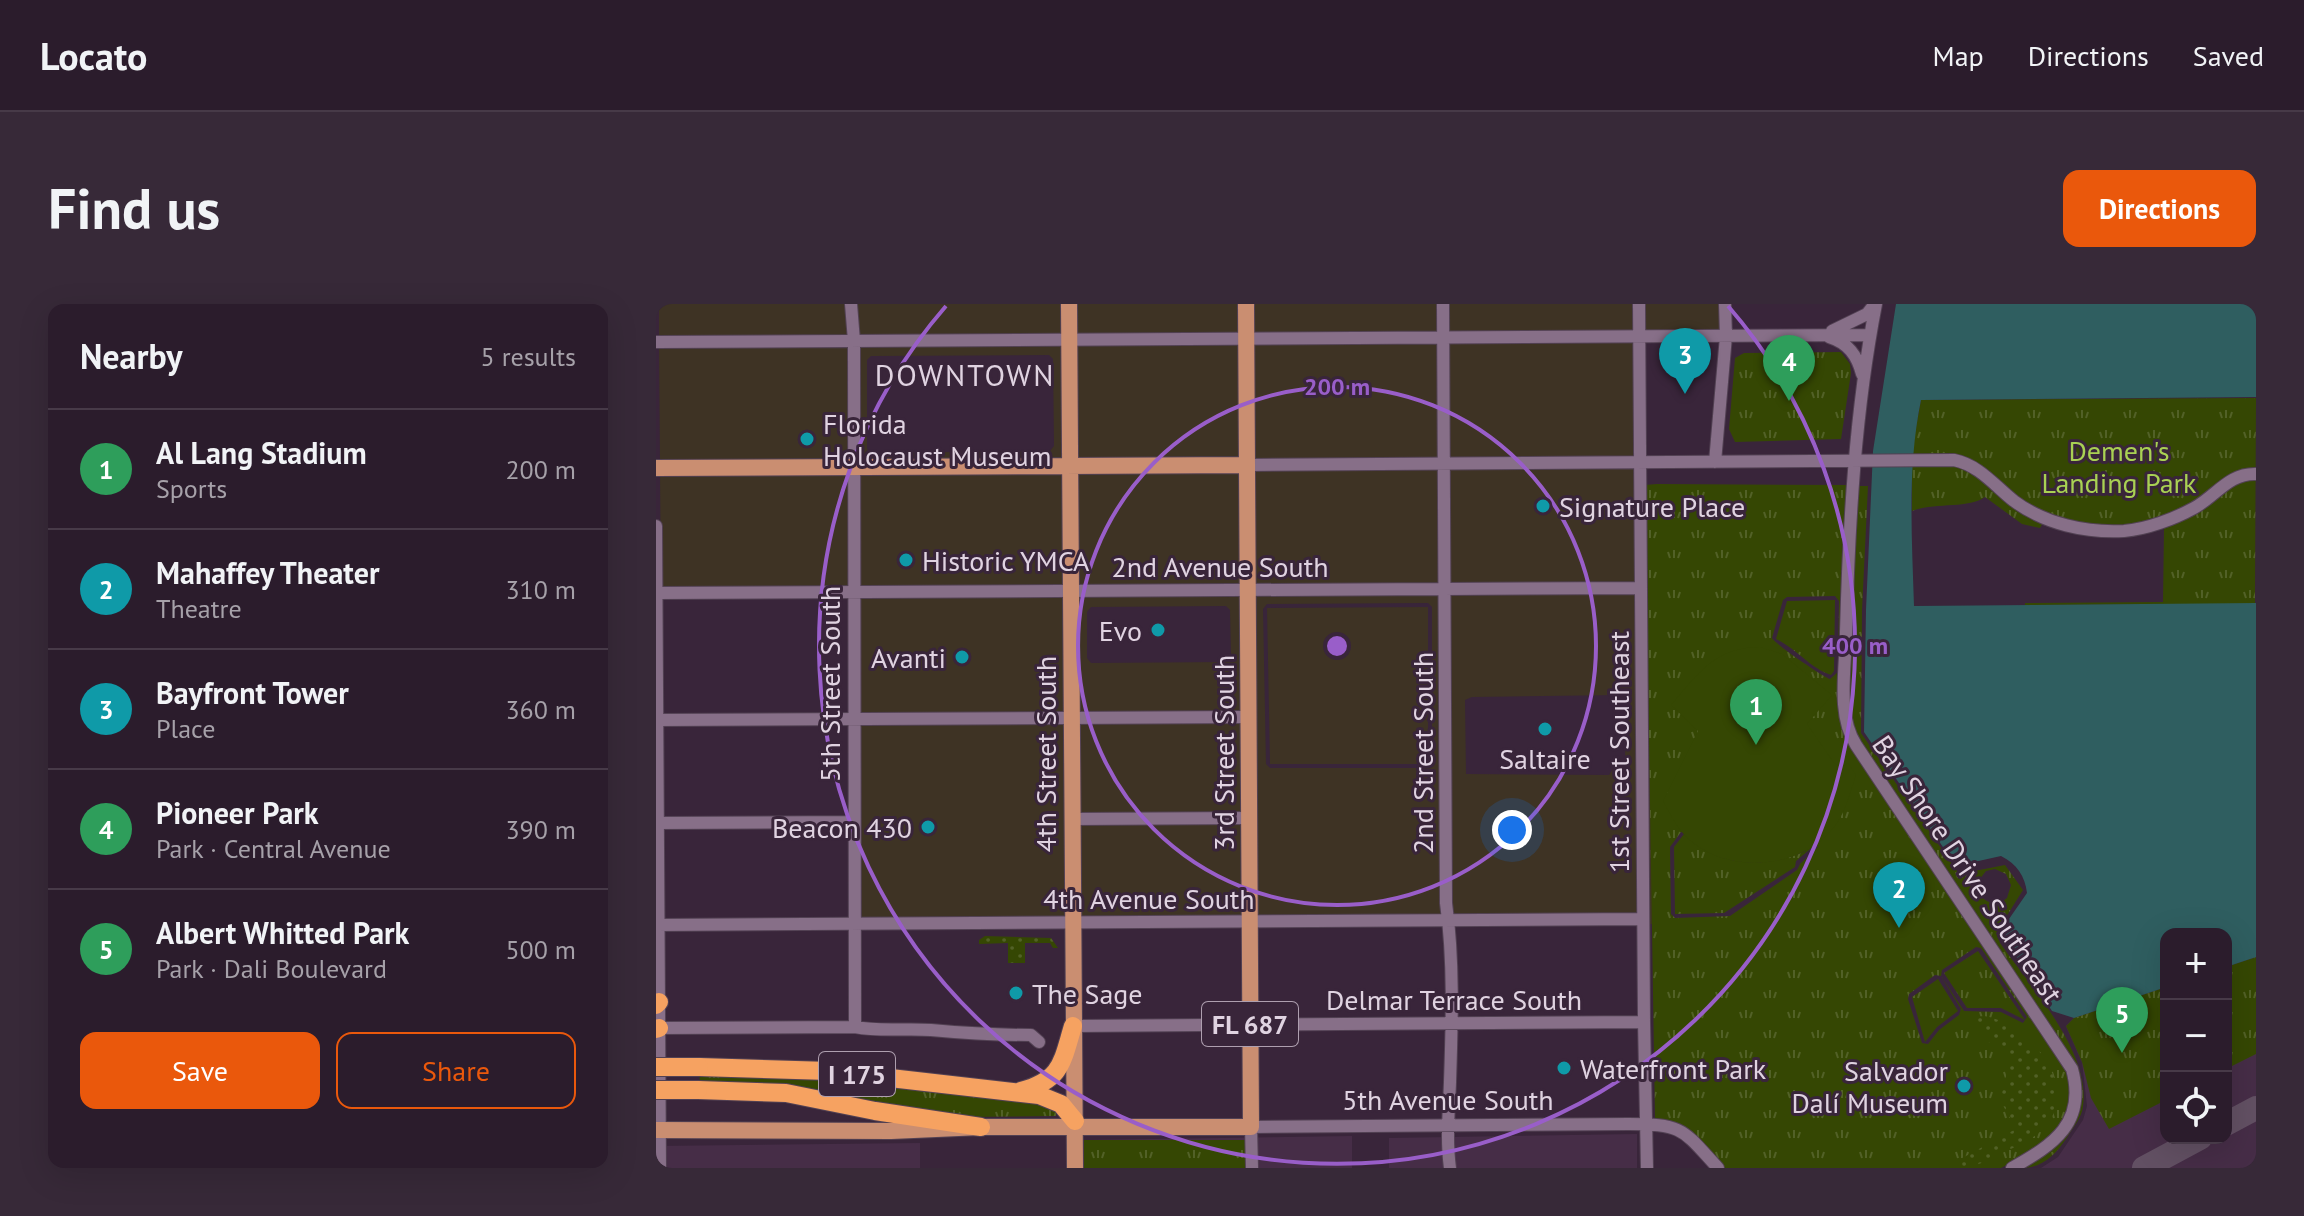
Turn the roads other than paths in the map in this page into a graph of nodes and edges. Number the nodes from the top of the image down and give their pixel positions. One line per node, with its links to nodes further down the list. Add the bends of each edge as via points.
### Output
1 (851, 304): 15 (street, 5th Street South)
2 (1069, 304): 14 (main road, 4th Street South)
3 (1246, 304): 13 (main road, FL 687)
4 (1443, 304): 12 (street, 2nd Street South)
5 (1639, 304): 10 (street, 1st Street Southeast)
6 (1725, 304): 11 (street)
7 (1875, 304): 8 (street, via 1867,314); 9 (street, Bay Shore Drive Southeast)
8 (1822, 335): 9 (street); 11 (street); 17 (street, via 1851,349)
9 (1870, 335): 17 (street, Bay Shore Drive Southeast)
10 (1639, 336): 11 (street); 12 (street); 20 (street, 1st Street Southeast)
11 (1726, 336): 19 (street)
12 (1443, 338): 13 (street); 22 (street, 2nd Street South)
13 (1246, 339): 14 (street); 23 (main road, 3rd Street South / FL 687)
14 (1069, 340): 15 (street); 21 (main road, 4th Street South)
15 (854, 341): 16 (street); 24 (street, 5th Street South)
16 (656, 342)
17 (1864, 380): 18 (street, Bay Shore Drive Southeast)
18 (1854, 460): 19 (street); 26 (street, via 1954,460 1968,464 2035,514 2070,526 2125,531 2194,508 2235,476); 71 (street, Bay Shore Drive Southeast, via 1847,593 1848,729 2057,1044 2075,1080 2071,1116 2055,1141)
19 (1715, 462): 20 (street)
20 (1640, 463): 22 (street); 28 (street, 1st Street Southeast)
21 (1070, 464): 23 (main road); 24 (main road); 31 (main road, 4th Street South)
22 (1444, 464): 23 (street); 29 (street, 2nd Street South)
23 (1247, 465): 30 (main road, 3rd Street South / FL 687)
24 (854, 466): 25 (main road); 32 (street, 5th Street South)
25 (656, 468)
26 (2256, 474)
27 (656, 526): 33 (street)
28 (1641, 588): 29 (street, 2nd Avenue South); 42 (street, 1st Street Southeast)
29 (1445, 589): 30 (street, 2nd Avenue South); 43 (street, 2nd Street South)
30 (1248, 590): 31 (street, 2nd Avenue South); 34 (main road, 3rd Street South / FL 687)
31 (1071, 591): 32 (street, 2nd Avenue South); 35 (main road, 4th Street South)
32 (853, 592): 33 (street, 2nd Avenue South); 36 (street, 5th Street South)
33 (656, 593): 37 (street)
34 (1248, 717): 35 (street); 38 (main road, 3rd Street South / FL 687)
35 (1071, 718): 36 (street); 39 (main road, 4th Street South)
36 (854, 719): 37 (street); 40 (street, 5th Street South)
37 (656, 720): 41 (street)
38 (1249, 818): 39 (street); 44 (main road, 3rd Street South / FL 687)
39 (1072, 819): 45 (main road, 4th Street South)
40 (854, 822): 41 (street); 46 (street, 5th Street South)
41 (657, 823): 47 (street)
42 (1643, 919): 43 (street, 4th Avenue South); 49 (street, 1st Street Southeast)
43 (1449, 920): 44 (street, 4th Avenue South); 50 (street, 2nd Street South)
44 (1250, 921): 45 (street, 4th Avenue South); 51 (main road, 3rd Street South / FL 687)
45 (1072, 922): 46 (street, 4th Avenue South); 52 (main road, 4th Street South)
46 (855, 923): 47 (street, 4th Avenue South); 53 (street, 5th Street South)
47 (657, 925): 48 (street)
48 (657, 996): 54 (street)
49 (1644, 1022): 50 (street, Delmar Terrace South); 60 (street, 1st Street Southeast)
50 (1451, 1024): 51 (street, Delmar Terrace South); 61 (street, 2nd Street South)
51 (1250, 1025): 52 (street, Delmar Terrace South); 63 (main road, 3rd Street South / FL 687)
52 (1073, 1026): 58 (highway, via 1056,1074 1037,1087); 59 (main road, 4th Street South)
53 (855, 1027): 54 (street); 55 (street, via 1031,1035)
54 (657, 1028): 64 (street)
55 (1039, 1042)
56 (656, 1067): 58 (highway, I 175, bridge, via 842,1072)
57 (656, 1090): 62 (highway, I 175, bridge, via 786,1093)
58 (1014, 1093): 59 (highway, via 1052,1098)
59 (1075, 1124): 62 (main road); 63 (main road); 66 (main road, 4th Street South)
60 (1646, 1124): 61 (street, 5th Avenue South); 69 (street, 1st Street Southeast); 70 (street, 5th Avenue South, via 1665,1124 1689,1134)
61 (1448, 1126): 63 (street, 5th Avenue South); 68 (street, 2nd Street South)
62 (981, 1127): 64 (main road)
63 (1251, 1127): 67 (street, 3rd Street South)
64 (658, 1130): 65 (street)
65 (660, 1168)
66 (1075, 1168)
67 (1252, 1168)
68 (1450, 1168)
69 (1647, 1168)
70 (1718, 1168)
71 (2012, 1168)

